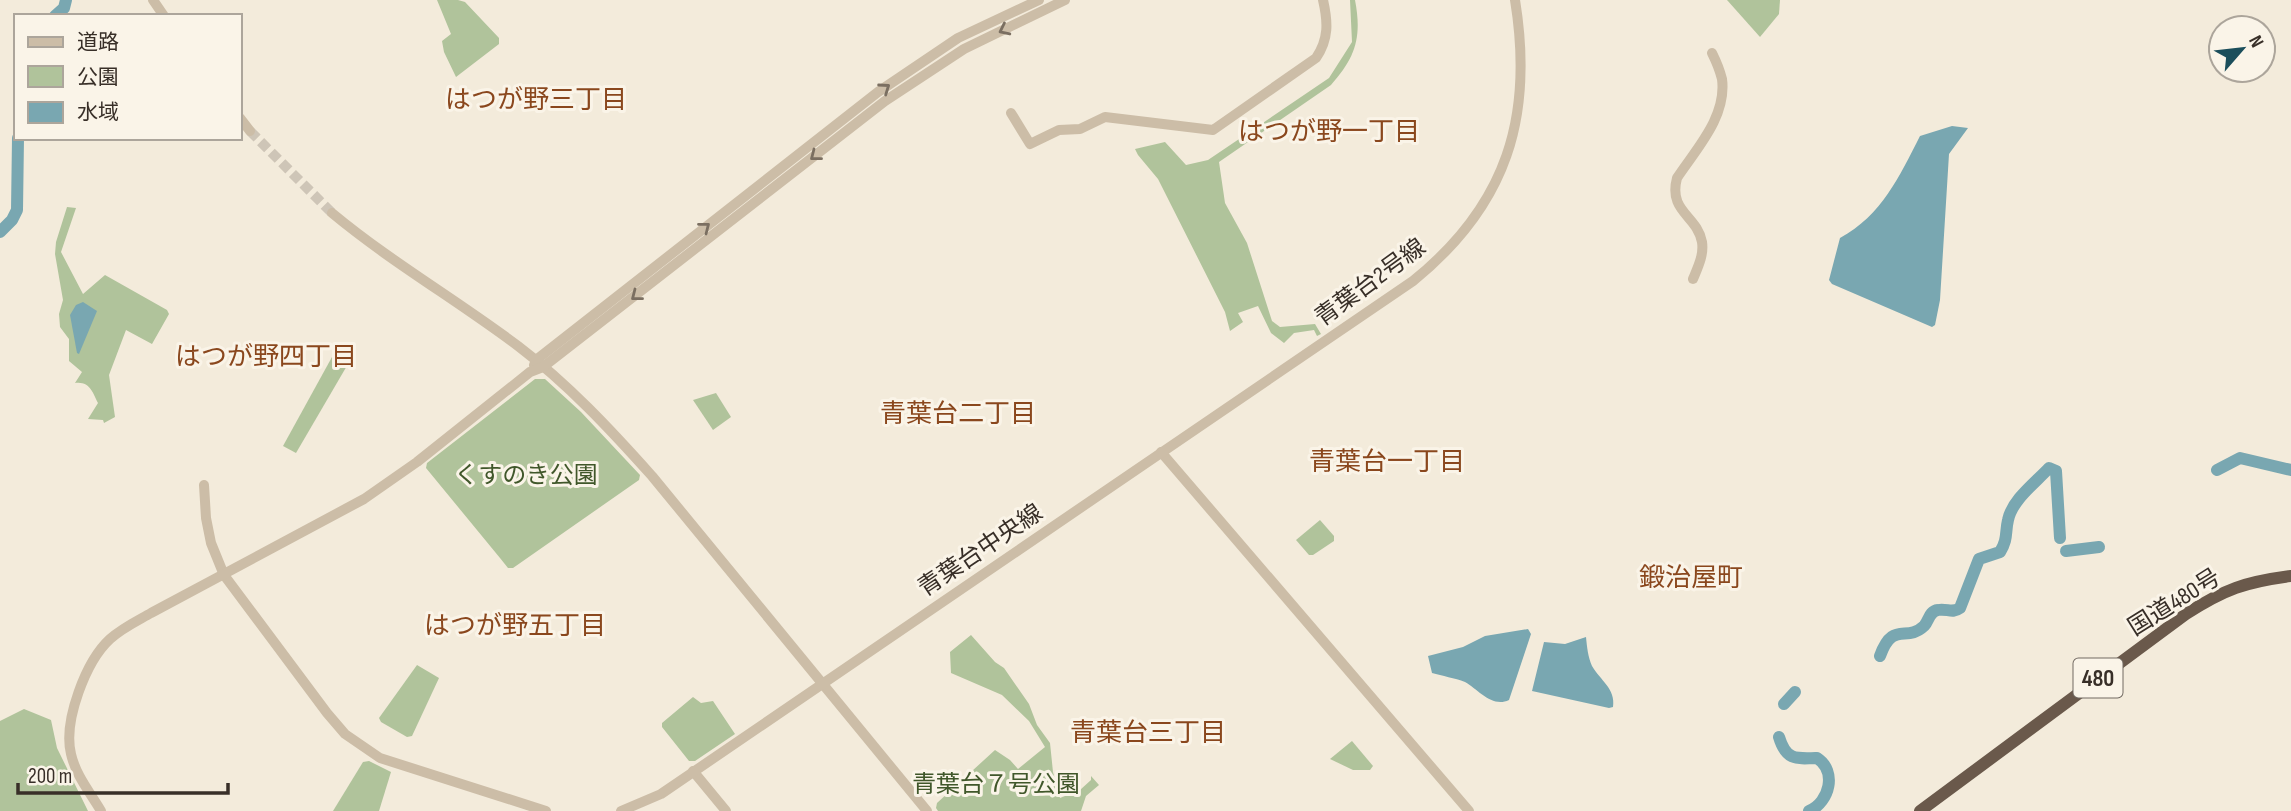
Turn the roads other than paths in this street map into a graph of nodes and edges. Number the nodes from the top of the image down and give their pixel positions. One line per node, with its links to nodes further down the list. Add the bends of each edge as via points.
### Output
1 (1039, 0): 11 (street, one-way to 1, via 878,92 958,38)
2 (1065, 0): 11 (street, one-way to 11, via 964,49 885,101)
3 (1323, 0): 6 (street, via 1328,31 1316,58 1213,130 1105,117 1030,144)
4 (1514, 0): 12 (street, 青葉台2号線, via 1522,64 1518,116 1496,182 1470,224 1413,281)
5 (1713, 53): 10 (street, via 1721,77 1719,113 1675,186 1678,206 1702,242)
6 (1011, 113)
7 (242, 121): 8 (street)
8 (250, 131)
9 (332, 213): 11 (street)
10 (1693, 279)
11 (540, 364): 14 (street, via 364,499); 16 (street, via 593,412 652,476)
12 (1161, 452): 16 (street, 青葉台中央線); 23 (street)
13 (204, 485): 14 (street, via 211,543)
14 (224, 575): 18 (street, via 119,631 90,666 68,737 79,778); 19 (street, via 327,713 360,746 400,766)
15 (2291, 576): 24 (highway, 国道480号 / 480, via 2246,583 2186,614)
16 (822, 683): 17 (street, 青葉台中央線); 22 (street)
17 (693, 771): 20 (street, 青葉台中央線, via 661,794); 21 (street)
18 (101, 811)
19 (545, 811)
20 (621, 811)
21 (726, 811)
22 (927, 811)
23 (1469, 811)
24 (1920, 811)

